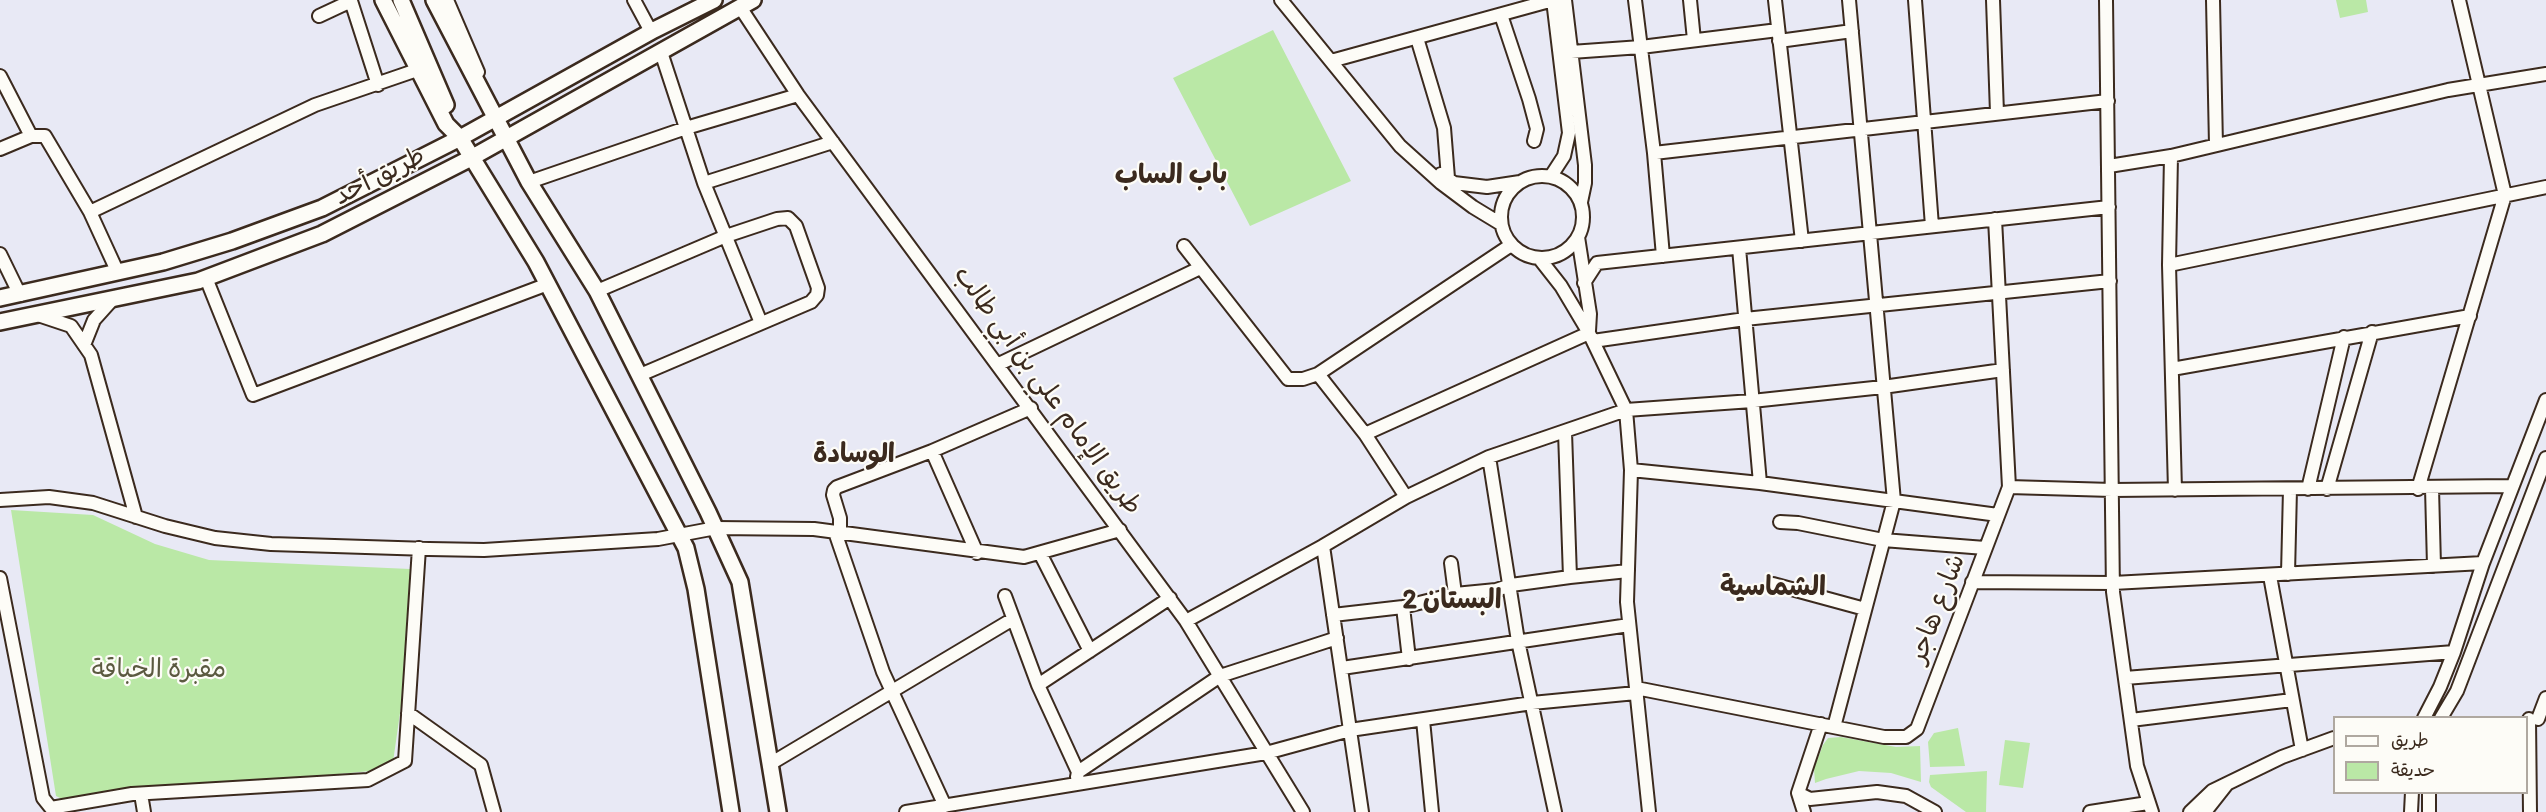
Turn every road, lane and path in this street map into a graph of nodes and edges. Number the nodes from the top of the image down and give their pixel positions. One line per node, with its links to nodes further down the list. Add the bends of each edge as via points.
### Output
1 (383, 0): 31 (main road)
2 (401, 0): 45 (main road)
3 (434, 0): 39 (main road)
4 (447, 0): 39 (street)
5 (634, 0): 22 (street)
6 (714, 0): 22 (main road, طريق أحد)
7 (1281, 0): 30 (street)
8 (1553, 0): 20 (street); 56 (street, via 1569,133 1564,156)
9 (1565, 0): 29 (street)
10 (1635, 0): 27 (street)
11 (1690, 0): 26 (street)
12 (1775, 0): 24 (street)
13 (1849, 0): 23 (street)
14 (1915, 0): 40 (street)
15 (1993, 0): 38 (street)
16 (2106, 0): 37 (street)
17 (2212, 0): 50 (street)
18 (2459, 0): 34 (street)
19 (747, 4): 28 (main road, طريق أحد); 36 (street, طريق الإمام علي بن أبي طالب)
20 (1501, 15): 25 (street); 47 (street, via 1529,99 1536,129)
21 (319, 16): 35 (street, via 351,1)
22 (654, 30): 39 (main road, طريق أحد)
23 (1851, 31): 24 (street); 42 (street)
24 (1779, 36): 26 (street); 44 (street)
25 (1417, 38): 30 (street); 57 (street, via 1444,128)
26 (1694, 40): 27 (street)
27 (1641, 47): 29 (street); 52 (street)
28 (661, 52): 41 (street); 46 (main road, طريق أحد)
29 (1571, 52): 63 (street, via 1585,165)
30 (1331, 61): 49 (street)
31 (417, 70): 35 (street); 45 (main road, via 446,124)
32 (2546, 74): 34 (street)
33 (0, 76): 43 (street)
34 (2479, 84): 50 (street); 62 (street)
35 (378, 85): 65 (street, via 315,105)
36 (798, 95): 41 (street); 48 (street, طريق الإمام علي بن أبي طالب)
37 (2108, 101): 38 (street); 55 (street)
38 (1997, 113): 40 (street)
39 (497, 117): 45 (main road, طريق أحد); 46 (main road)
40 (1924, 122): 42 (street); 68 (street)
41 (686, 128): 58 (street); 60 (street)
42 (1861, 129): 44 (street); 69 (street)
43 (31, 136): 51 (street); 65 (street, via 45,136)
44 (1790, 137): 52 (street); 72 (street)
45 (460, 138): 54 (main road); 81 (main road, طريق أحد, via 292,220)
46 (505, 138): 54 (main road, طريق أحد); 58 (main road)
47 (1534, 141)
48 (833, 142): 60 (street); 101 (street, طريق الإمام علي بن أبي طالب)
49 (1400, 146): 57 (street); 67 (street, via 1449,189)
50 (2216, 146): 53 (street)
51 (0, 149)
52 (1654, 153): 77 (street)
53 (2171, 156): 55 (street); 79 (street)
54 (471, 158): 82 (main road, طريق أحد, via 322,234); 85 (main road)
55 (2109, 166): 64 (street)
56 (1551, 176): 59 (street); 63 (street, via 1569,185)
57 (1448, 178): 59 (street, via 1454,183 1487,187)
58 (529, 182): 86 (main road)
59 (1520, 182): 67 (street, via 1506,196)
60 (704, 183): 70 (street)
61 (2546, 187): 62 (street)
62 (2505, 195): 79 (street); 93 (street)
63 (1581, 202): 71 (street, via 1583,225)
64 (2109, 207): 66 (street); 83 (street)
65 (90, 212): 81 (street)
66 (1995, 219): 68 (street); 87 (street, شارع هاجر)
67 (1501, 225): 73 (street)
68 (1932, 226): 69 (street)
69 (1870, 233): 72 (street); 91 (street)
70 (726, 236): 86 (street); 96 (street); 96 (street, via 777,219 788,218 796,226 817,295 811,302)
71 (1578, 237): 78 (street, via 1561,254); 84 (street)
72 (1802, 240): 75 (street)
73 (1510, 245): 78 (street); 104 (street)
74 (1184, 246): 80 (street)
75 (1739, 248): 77 (street); 94 (street)
76 (0, 254): 88 (street)
77 (1663, 256): 84 (street, via 1597,263)
78 (1539, 258): 98 (street, via 1562,286)
79 (2169, 265): 103 (street)
80 (1200, 268): 101 (street); 104 (street, via 1288,379)
81 (118, 273): 88 (main road, طريق أحد)
82 (206, 278): 85 (street, via 253,395); 90 (main road, طريق أحد)
83 (2110, 281): 87 (street); 125 (street)
84 (1584, 283): 98 (street)
85 (548, 284): 137 (main road)
86 (597, 291): 105 (main road)
87 (1999, 292): 91 (street); 102 (street, شارع هاجر)
88 (20, 295): 89 (main road, طريق أحد)
89 (0, 298)
90 (112, 300): 92 (main road, طريق أحد); 100 (street, via 94,320)
91 (1876, 306): 94 (street); 106 (street)
92 (38, 315): 95 (main road, طريق أحد); 100 (street, via 71,327)
93 (2470, 316): 97 (street); 124 (street)
94 (1745, 319): 98 (street); 108 (street)
95 (0, 322)
96 (761, 323): 105 (street)
97 (2372, 332): 99 (street); 123 (street)
98 (1591, 337): 110 (street); 112 (street)
99 (2344, 337): 103 (street); 122 (street)
100 (84, 345): 132 (street, via 91,355)
101 (999, 364): 109 (street, طريق الإمام علي بن أبي طالب)
102 (2003, 369): 106 (street); 119 (street, شارع هاجر)
103 (2172, 369): 126 (street)
104 (1318, 374): 112 (street)
105 (640, 375): 134 (main road)
106 (1884, 387): 108 (street); 130 (street)
107 (2546, 400): 118 (street)
108 (1752, 401): 110 (street); 117 (street)
109 (1031, 408): 113 (street); 135 (street, طريق الإمام علي بن أبي طالب)
110 (1626, 410): 111 (street); 116 (street)
111 (1565, 432): 114 (street); 150 (street)
112 (1365, 434): 128 (street)
113 (932, 451): 136 (street, via 834,490 840,518); 142 (street)
114 (1490, 457): 128 (street); 155 (street)
115 (2546, 458): 127 (street)
116 (1630, 470): 117 (street); 147 (street)
117 (1760, 483): 130 (street)
118 (2512, 486): 120 (street); 144 (street)
119 (2009, 487): 125 (street); 131 (street, شارع هاجر)
120 (2432, 488): 124 (street); 146 (street)
121 (2290, 489): 122 (street); 126 (street); 148 (street)
122 (2308, 489): 123 (street)
123 (2327, 489): 124 (street)
124 (2418, 489)
125 (2112, 490): 126 (street); 153 (street)
126 (2175, 490)
127 (2540, 492): 182 (street, via 2457,691)
128 (1406, 497): 139 (street)
129 (0, 500): 132 (street, via 49,497 93,503)
130 (1894, 501): 131 (street); 138 (street)
131 (1998, 515): 141 (street, شارع هاجر)
132 (136, 517): 140 (street, via 215,538 271,544)
133 (1780, 522): 138 (street)
134 (716, 528): 136 (street, via 814,529); 137 (street); 192 (main road, via 740,582)
135 (1120, 530): 143 (street); 158 (street, طريق الإمام علي بن أبي طالب)
136 (838, 533): 142 (street); 176 (street)
137 (680, 536): 140 (street, via 484,550); 204 (main road, via 696,589)
138 (1883, 540): 141 (street); 160 (street)
139 (1323, 546): 161 (street); 163 (street)
140 (418, 548): 180 (street)
141 (1985, 548): 152 (street, شارع هاجر)
142 (977, 553): 143 (street, via 1024,557)
143 (1040, 553): 167 (street)
144 (2483, 562): 146 (street); 168 (street)
145 (1451, 563): 156 (street)
146 (2434, 566): 148 (street)
147 (1628, 571): 150 (street); 164 (street)
148 (2288, 574): 149 (street)
149 (2270, 576): 153 (street); 170 (street)
150 (1570, 577): 155 (street)
151 (0, 578): 197 (street, via 43,798 51,808)
152 (1972, 582): 153 (street); 187 (street, شارع هاجر, via 1917,729 1906,737 1884,737)
153 (2113, 583): 173 (street)
154 (1773, 584): 160 (street)
155 (1511, 585): 156 (street); 166 (street)
156 (1455, 594): 159 (street)
157 (1005, 596): 162 (street)
158 (1170, 598): 163 (street, طريق الإمام علي بن أبي طالب); 167 (street)
159 (1403, 607): 161 (street); 169 (street)
160 (1865, 609): 187 (street)
161 (1333, 615): 165 (street)
162 (1013, 619): 174 (street); 176 (street)
163 (1186, 621): 172 (street, طريق الإمام علي بن أبي طالب)
164 (1629, 625): 166 (street); 175 (street)
165 (1337, 638): 171 (street); 172 (street)
166 (1518, 641): 169 (street); 179 (street)
167 (1090, 651): 174 (street)
168 (2454, 652): 170 (street); 181 (street)
169 (1409, 659): 171 (street)
170 (2284, 665): 173 (street); 178 (street)
171 (1342, 668): 188 (street)
172 (1220, 676): 191 (street, طريق الإمام علي بن أبي طالب); 193 (street)
173 (2125, 678): 185 (street)
174 (1038, 685): 193 (street)
175 (1636, 691): 179 (street, شارع هاجر); 186 (street, شارع هاجر); 211 (street)
176 (892, 692): 192 (street); 200 (street)
177 (2546, 698): 183 (street)
178 (2292, 700): 185 (street); 190 (street)
179 (1532, 703): 184 (street, شارع هاجر); 210 (street)
180 (408, 712): 197 (street, via 405,761 368,780); 203 (street, via 481,765)
181 (2425, 716)
182 (2443, 716)
183 (2535, 719): 219 (street)
184 (1423, 720): 188 (street, شارع هاجر); 209 (street)
185 (2131, 720): 201 (street, via 2137,766)
186 (1821, 724): 187 (street, شارع هاجر); 196 (street)
187 (1834, 727)
188 (1350, 730): 191 (street, شارع هاجر); 208 (street)
189 (2333, 738): 190 (street)
190 (2302, 750): 194 (street)
191 (1266, 753): 195 (street, شارع هاجر); 207 (street, طريق الإمام علي بن أبي طالب)
192 (770, 764): 205 (main road)
193 (1078, 772): 195 (street)
194 (2227, 783): 215 (street); 216 (street)
195 (1075, 784): 200 (street, شارع هاجر)
196 (1798, 793): 212 (street); 213 (street, via 1810,799 1877,792 1906,796)
197 (141, 794): 202 (street)
198 (2412, 794): 217 (street)
199 (2429, 794): 218 (street)
200 (945, 806): 206 (street, شارع هاجر)
201 (2150, 808): 214 (street)
202 (144, 812)
203 (494, 812)
204 (731, 812)
205 (778, 812)
206 (906, 812)
207 (1303, 812)
208 (1362, 812)
209 (1432, 812)
210 (1555, 812)
211 (1649, 812)
212 (1804, 812)
213 (1935, 812)
214 (2090, 812)
215 (2190, 812)
216 (2205, 812)
217 (2411, 812)
218 (2429, 812)
219 (2530, 812)

